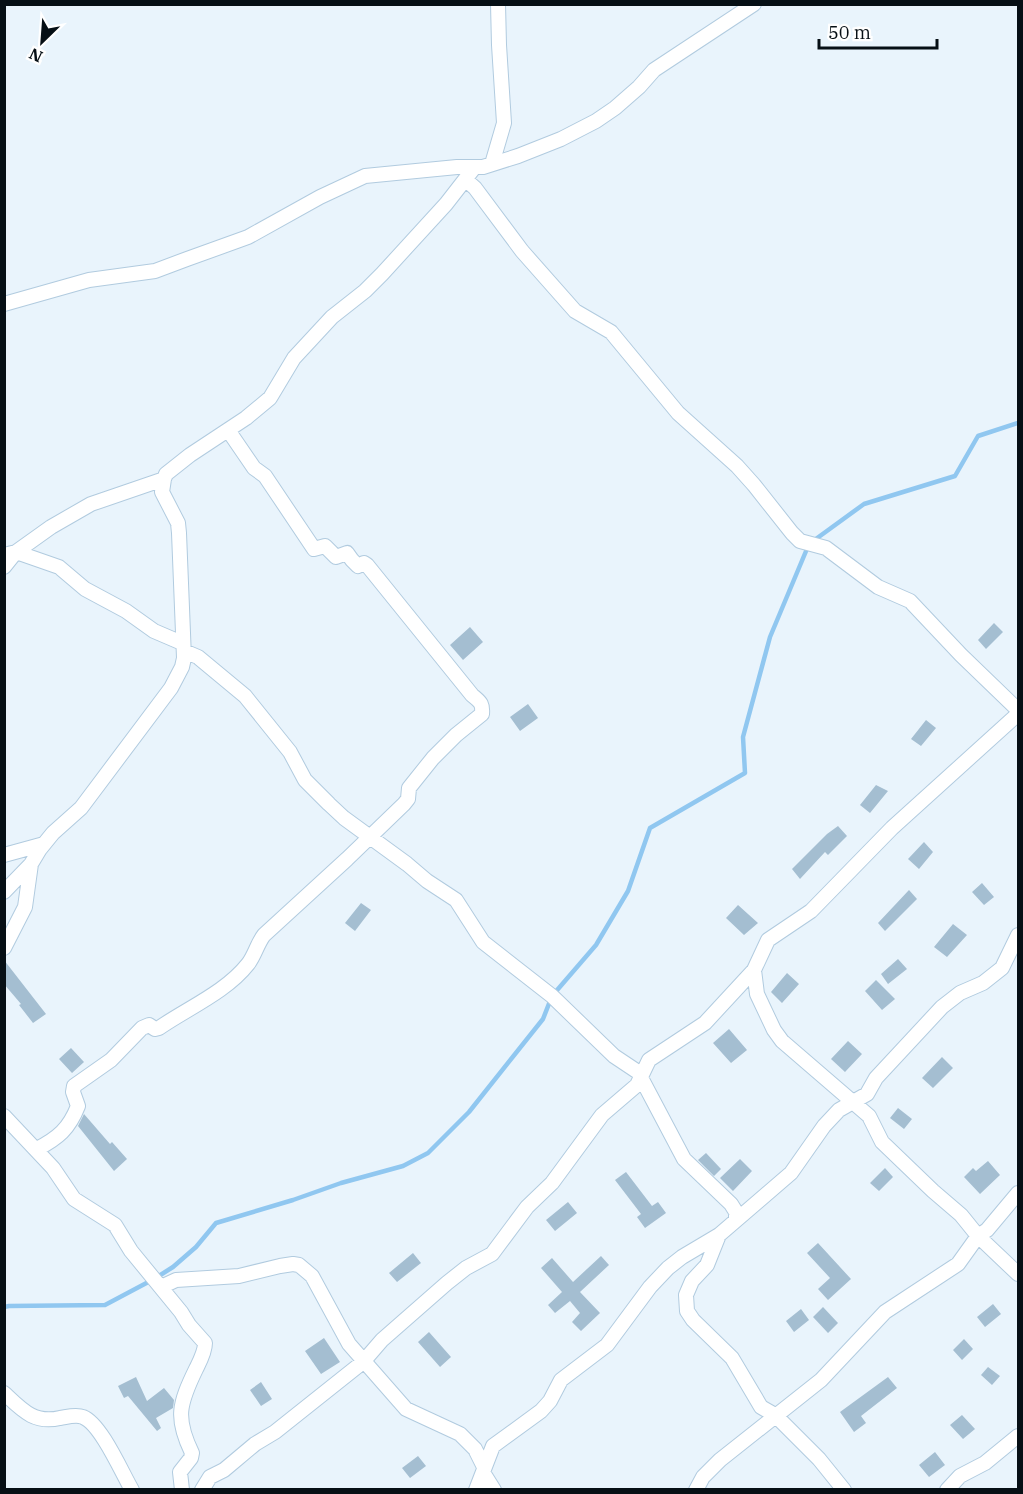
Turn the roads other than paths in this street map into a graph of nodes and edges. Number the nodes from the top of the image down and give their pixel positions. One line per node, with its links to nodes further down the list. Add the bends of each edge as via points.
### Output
1 (498, 4): 3 (street, via 504,123)
2 (754, 4): 3 (street, via 654,70 626,99 596,121 561,139)
3 (492, 164): 4 (street)
4 (474, 168): 5 (street); 6 (street, via 365,176 320,196 248,237 155,271 88,280)
5 (466, 180): 7 (street, via 382,274 332,317 294,358 270,398); 12 (street, via 575,311 611,332 678,413 737,466 800,541 826,548 878,587 910,601)
6 (4, 304)
7 (228, 430): 8 (street, via 174,467); 13 (street, via 314,549 326,546 336,557 347,554 357,565 367,565 483,706 480,718 433,758 409,788 408,799)
8 (164, 479): 9 (street, via 91,504); 11 (street, via 162,492 178,524)
9 (10, 554): 10 (street); 11 (street, via 59,567 85,589)
10 (4, 567)
11 (183, 647): 13 (street, via 245,696 290,752 312,788); 14 (street, via 182,667 171,688 81,808)
12 (1018, 712): 20 (street, via 892,828 811,911 768,940)
13 (370, 836): 21 (street, via 456,900 483,942 552,996 600,1044); 25 (street, via 264,935 248,964 229,983 159,1028 142,1028 117,1055 74,1086 78,1106 66,1128)
14 (44, 844): 15 (street); 16 (street)
15 (4, 855)
16 (31, 864): 17 (street); 19 (street, via 25,907)
17 (4, 892)
18 (1018, 935): 22 (street, via 1002,968 942,1007 876,1078 867,1094)
19 (4, 948)
20 (754, 970): 21 (street, via 705,1023 649,1060); 22 (street, via 757,994 782,1041)
21 (642, 1077): 27 (street, via 684,1159 731,1204); 32 (street, via 602,1115 558,1176 527,1207 496,1250 447,1283 382,1340)
22 (850, 1102): 27 (street, via 824,1126 790,1173); 29 (street, via 869,1116 882,1142 961,1215)
23 (4, 1116): 24 (street)
24 (10, 1134): 25 (street)
25 (37, 1149): 31 (street, via 74,1199 115,1225)
26 (1018, 1193): 29 (street)
27 (736, 1219): 28 (street)
28 (720, 1235): 34 (street, via 707,1265 692,1281 685,1305 693,1320 732,1358 761,1407); 37 (street, via 669,1268 607,1345 561,1380 541,1411)
29 (978, 1236): 30 (street); 34 (street, via 958,1264 885,1312 821,1380)
30 (1018, 1274)
31 (160, 1287): 32 (street, via 176,1280 239,1276 299,1265 312,1276); 40 (street, via 205,1343 181,1405 184,1438 192,1453 180,1472)
32 (363, 1362): 36 (street, via 406,1409); 41 (street, via 275,1432 210,1477)
33 (4, 1393): 39 (street, via 36,1419 77,1415 87,1419)
34 (776, 1415): 44 (street, via 720,1460); 45 (street)
35 (1018, 1436): 46 (street, via 960,1476)
36 (469, 1441): 37 (street); 38 (street)
37 (493, 1446): 38 (street)
38 (484, 1471): 42 (street); 43 (street)
39 (132, 1490)
40 (182, 1490)
41 (202, 1490)
42 (476, 1490)
43 (494, 1490)
44 (696, 1490)
45 (844, 1490)
46 (947, 1490)

